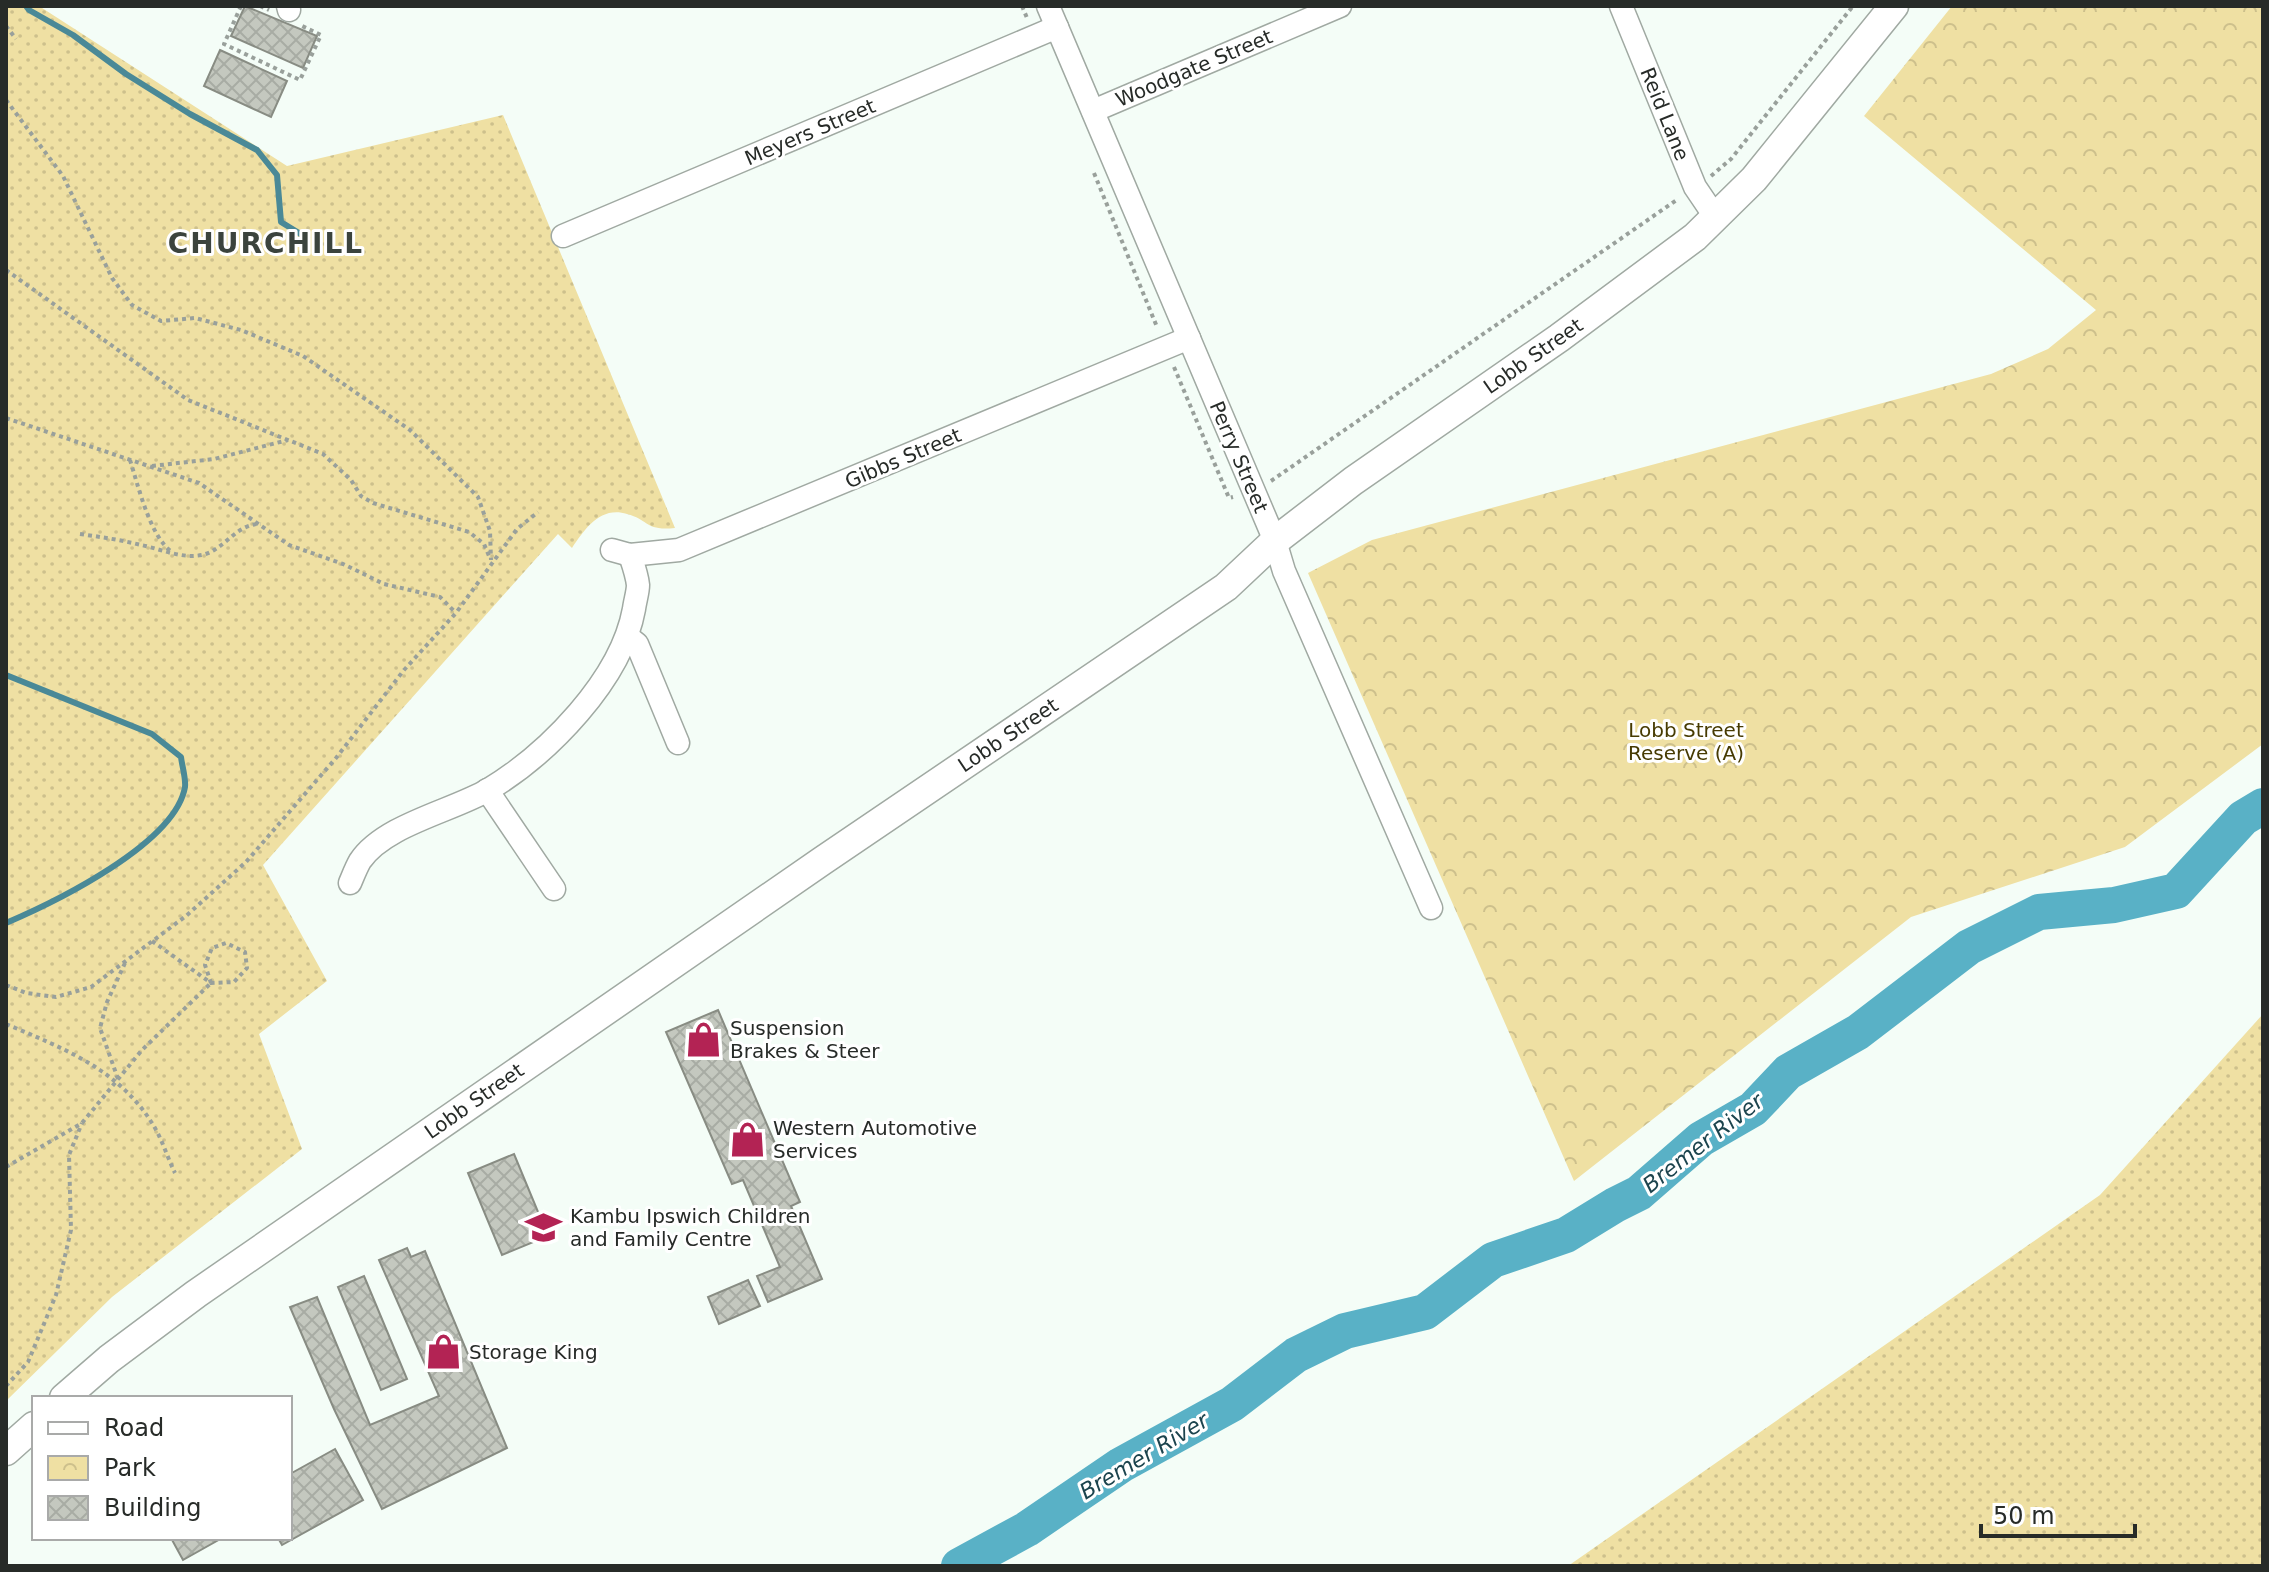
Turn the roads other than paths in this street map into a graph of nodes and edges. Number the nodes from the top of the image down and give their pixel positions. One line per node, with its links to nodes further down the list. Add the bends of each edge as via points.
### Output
1 (1048, 6): 5 (street, Perry Street)
2 (1340, 6): 6 (street, Woodgate Street)
3 (1621, 6): 7 (street, Reid Lane, via 1695,187)
4 (1894, 6): 7 (main road, Lobb Street, via 1754,179)
5 (1057, 27): 6 (street, Perry Street); 8 (street, Meyers Street)
6 (1093, 111): 9 (street, Perry Street)
7 (1716, 218): 10 (main road, Lobb Street, via 1639,280)
8 (563, 236)
9 (1189, 338): 10 (street, Perry Street); 11 (street, Gibbs Street, via 679,550 656,555 621,552 638,587)
10 (1275, 541): 16 (street, Perry Street); 17 (main road, Lobb Street, via 1226,587 233,1268)
11 (627, 636): 12 (street, via 637,644); 13 (street, via 571,722 542,751)
12 (678, 743)
13 (487, 790): 14 (street, via 387,838 360,861); 15 (street)
14 (350, 883)
15 (554, 889)
16 (1431, 908)
17 (66, 1396)
18 (32, 1428): 19 (main road)
19 (6, 1451)

